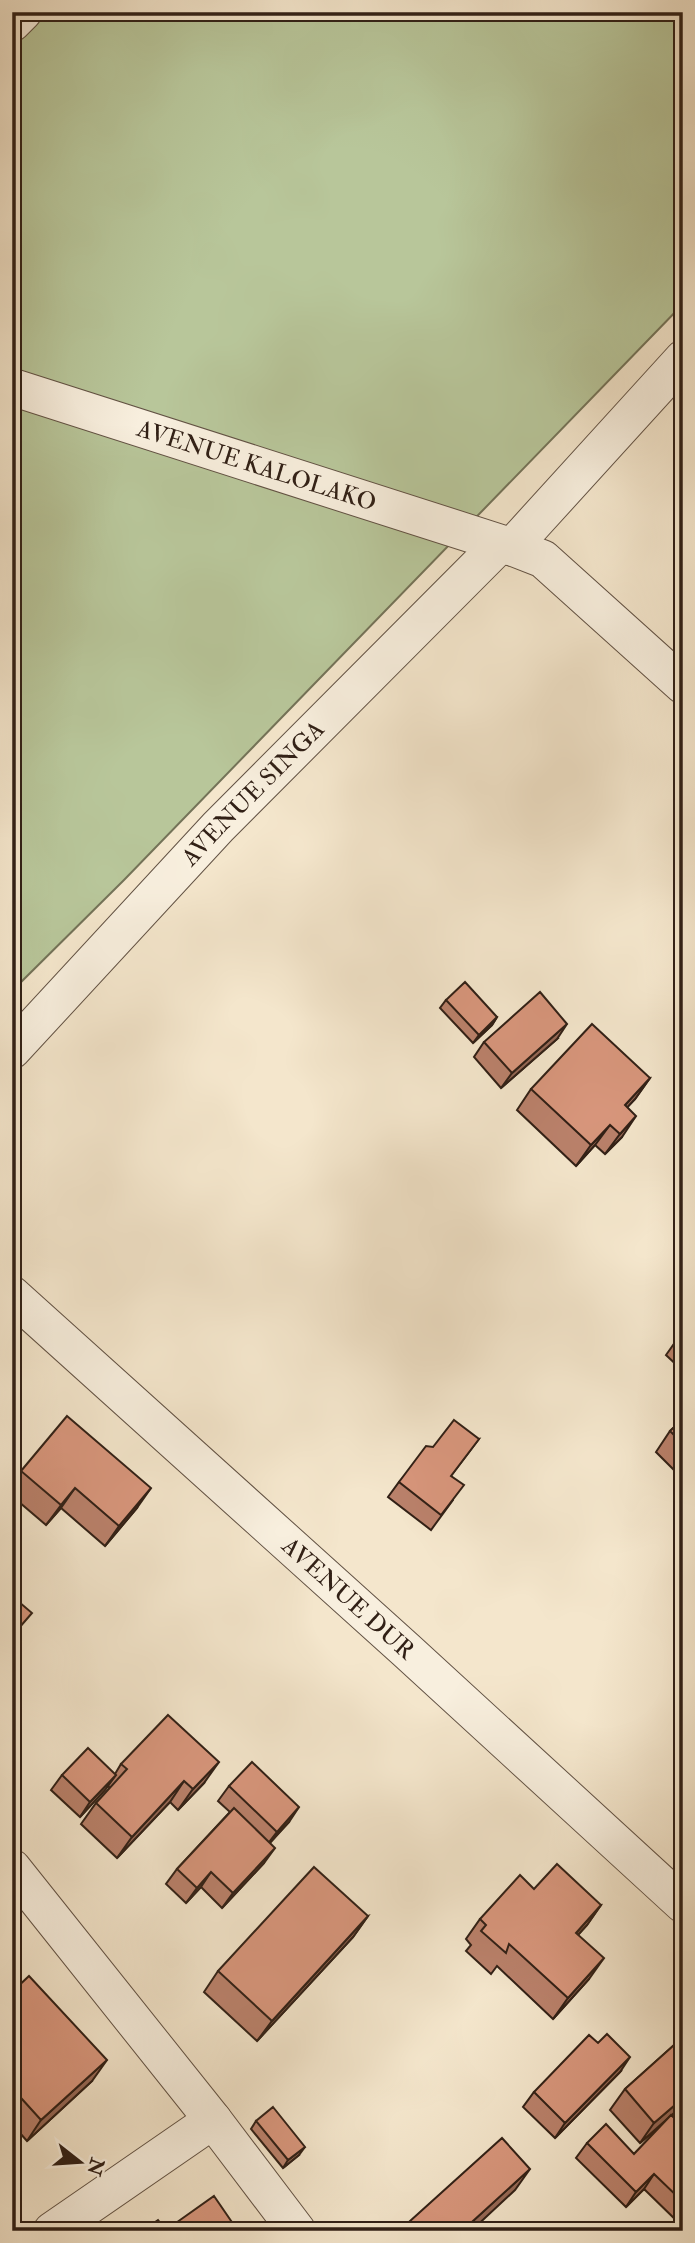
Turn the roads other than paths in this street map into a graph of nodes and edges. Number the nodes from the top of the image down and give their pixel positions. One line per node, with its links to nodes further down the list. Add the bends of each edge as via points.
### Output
1 (23, 12): 2 (street)
2 (12, 23)
3 (683, 359): 5 (street, AVENUE SINGA)
4 (12, 387): 5 (street, AVENUE KALOLAKO)
5 (506, 545): 6 (street, AVENUE KALOLAKO, via 543,559); 7 (street, AVENUE SINGA, via 218,827)
6 (683, 685)
7 (12, 1050)
8 (12, 1295): 10 (street, AVENUE DUR)
9 (12, 1868): 11 (street)
10 (683, 1904)
11 (213, 2120): 12 (street); 13 (street)
12 (52, 2231)
13 (297, 2231)

